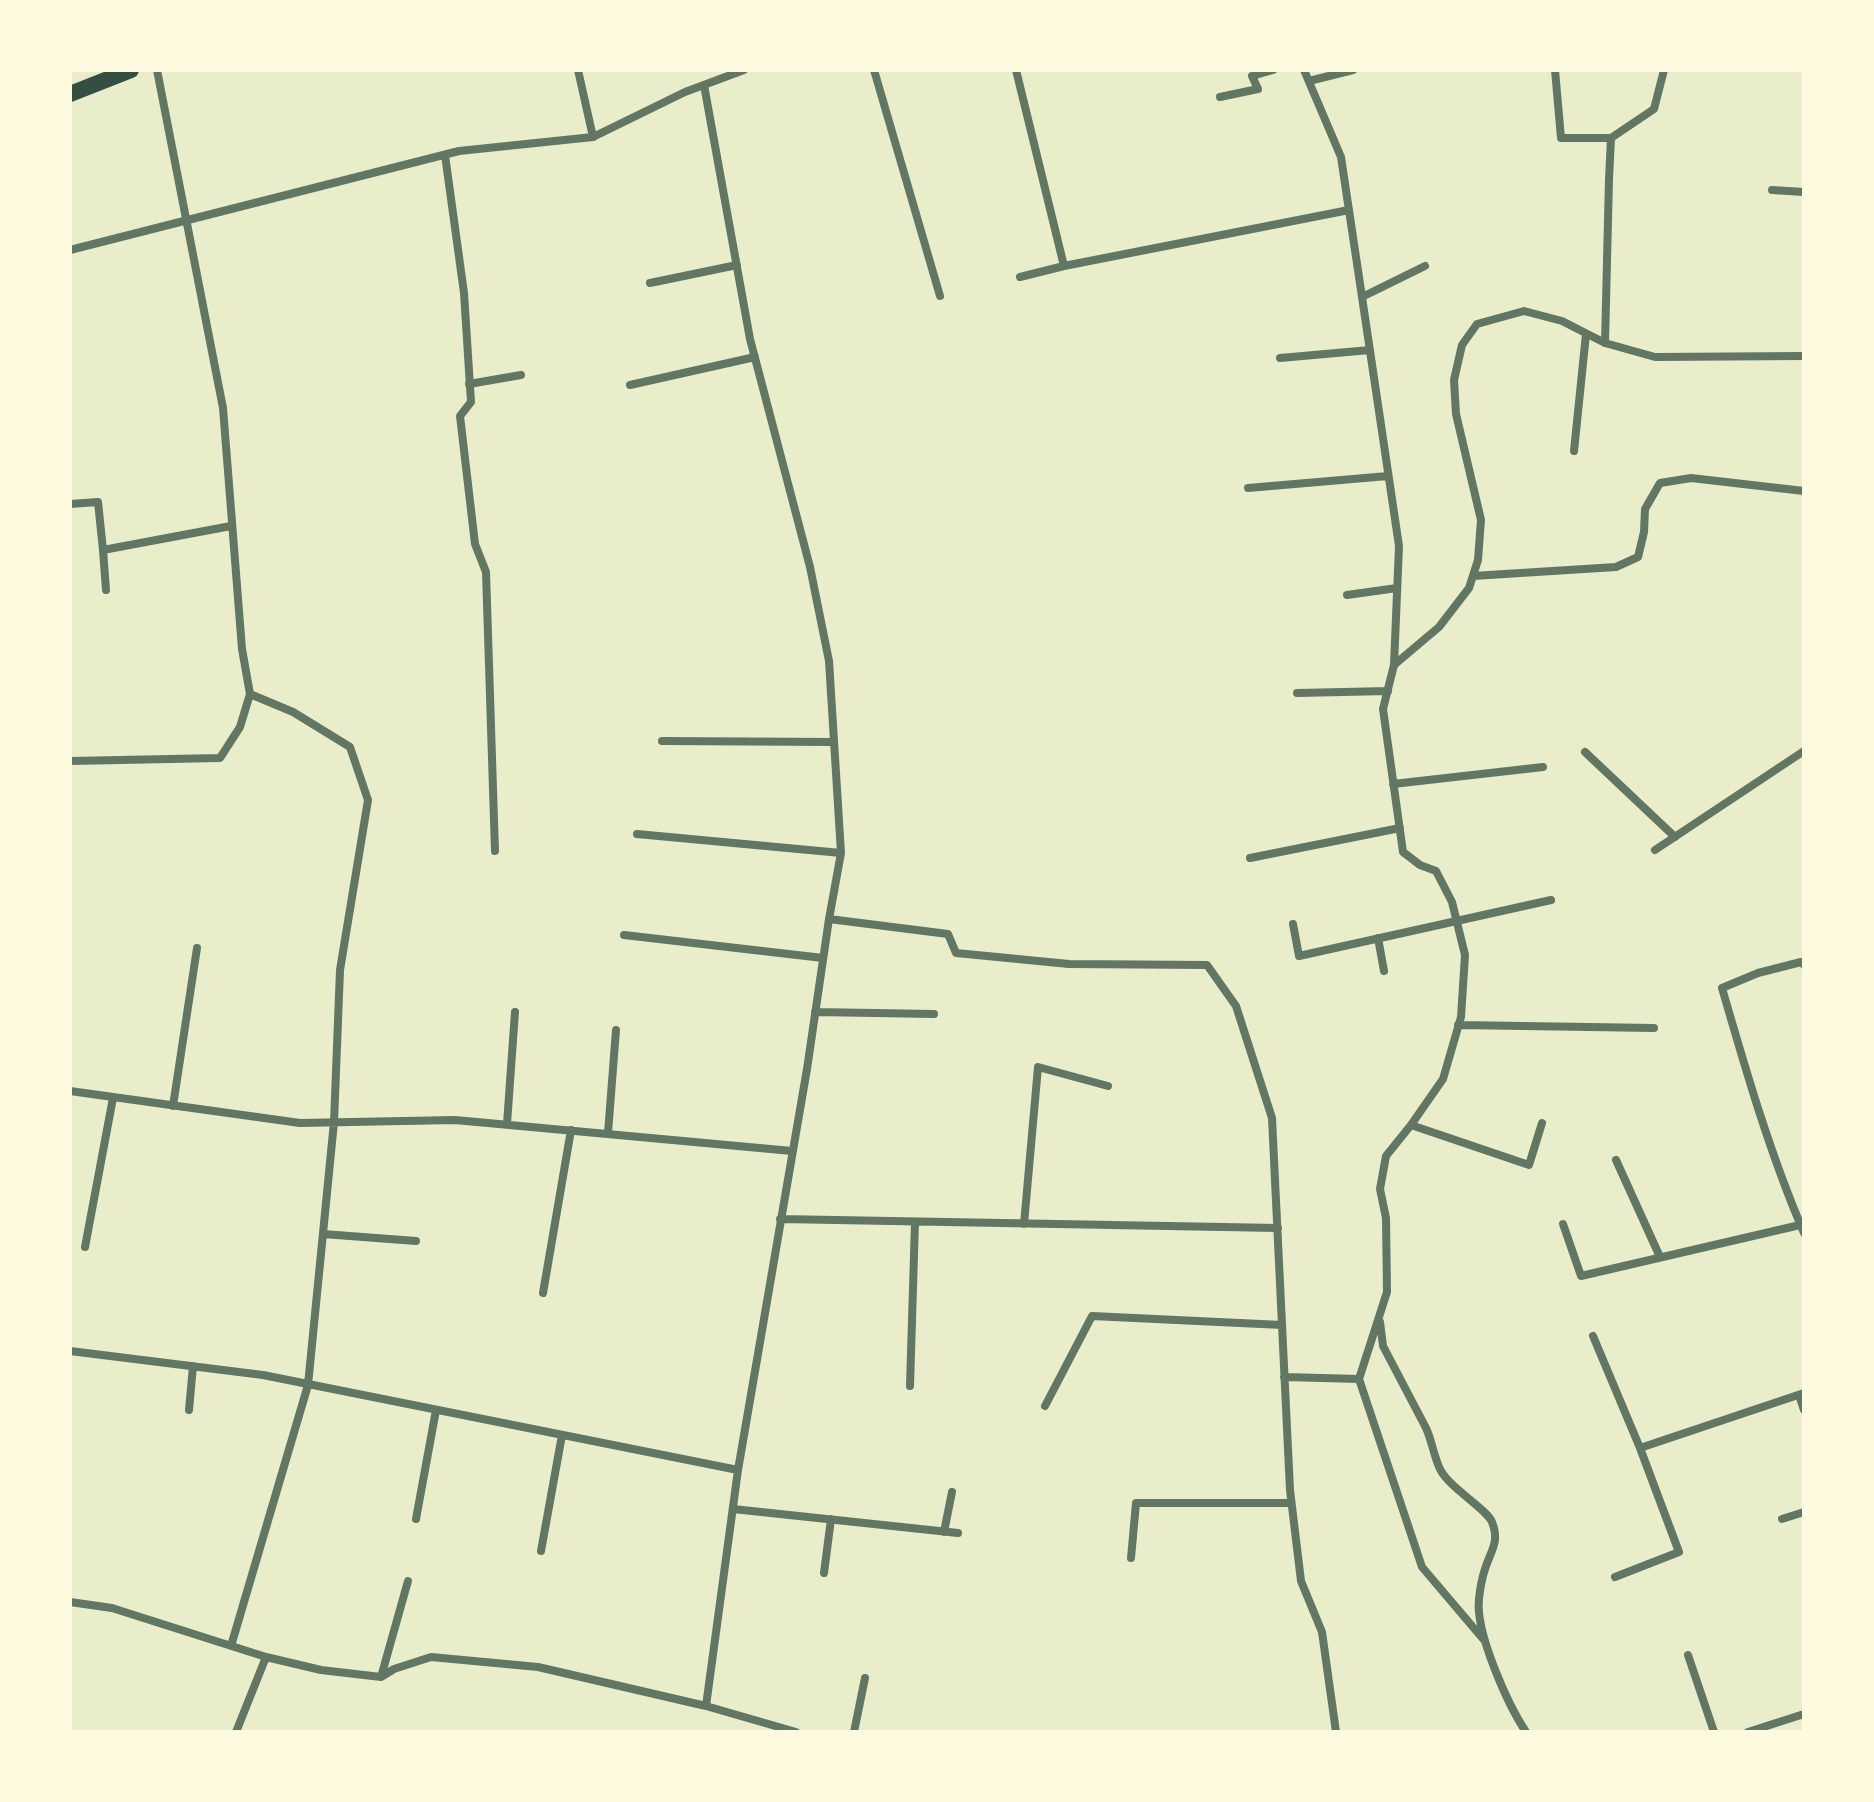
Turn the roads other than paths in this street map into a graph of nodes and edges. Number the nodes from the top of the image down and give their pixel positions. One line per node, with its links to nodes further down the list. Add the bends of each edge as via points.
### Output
1 (131, 70): 14 (main road)
2 (157, 70): 22 (street)
3 (578, 70): 16 (street)
4 (744, 70): 13 (street)
5 (874, 70): 29 (street)
6 (1016, 70): 25 (street)
7 (1273, 70): 15 (street, via 1252,76 1258,89)
8 (1304, 70): 12 (street)
9 (1353, 70): 12 (street)
10 (1555, 70): 17 (street, via 1561,138)
11 (1664, 70): 17 (street, via 1654,109)
12 (1309, 81): 21 (street, via 1341,157)
13 (704, 85): 16 (street); 24 (street)
14 (70, 94)
15 (1220, 97)
16 (593, 137): 18 (street)
17 (1611, 138): 32 (street)
18 (445, 155): 22 (street); 38 (street, via 464,293)
19 (1772, 190): 20 (street)
20 (1804, 192)
21 (1349, 210): 25 (street); 30 (street)
22 (186, 221): 23 (street); 45 (street, via 223,408)
23 (70, 250)
24 (737, 265): 28 (street); 35 (street)
25 (1064, 266): 27 (street)
26 (1425, 266): 30 (street)
27 (1020, 277)
28 (650, 283)
29 (940, 296)
30 (1362, 297): 33 (street)
31 (1586, 334): 32 (street); 40 (street); 47 (street, via 1524,311 1477,324 1462,345 1454,380 1456,414 1481,520)
32 (1605, 343): 34 (street, via 1655,357)
33 (1370, 350): 36 (street); 41 (street)
34 (1804, 356)
35 (755, 357): 39 (street); 56 (street, via 810,567 829,661)
36 (1280, 358)
37 (521, 375): 38 (street)
38 (469, 384): 66 (street, via 471,402 460,416 475,544 486,572)
39 (630, 385)
40 (1574, 451)
41 (1388, 476): 42 (street); 48 (street, via 1399,546)
42 (1248, 488)
43 (1804, 491): 47 (street, via 1691,478 1660,483 1645,509 1638,557 1616,567)
44 (70, 504): 46 (street, via 98,502)
45 (231, 526): 46 (street); 54 (street)
46 (103, 550): 49 (street)
47 (1473, 576): 51 (street, via 1439,627)
48 (1397, 588): 50 (street); 51 (street)
49 (106, 590)
50 (1347, 595)
51 (1394, 665): 52 (street)
52 (1388, 691): 53 (street); 61 (street, via 1383,709)
53 (1297, 693)
54 (250, 694): 59 (street, via 240,727 220,758); 89 (street, via 293,712 350,747 368,800 340,970)
55 (662, 741): 56 (street)
56 (834, 742): 67 (street)
57 (1804, 751): 64 (street)
58 (1585, 752): 64 (street)
59 (70, 761)
60 (1543, 767): 61 (street)
61 (1393, 784): 62 (street)
62 (1400, 828): 68 (street); 71 (street, via 1403,852 1436,871)
63 (637, 834): 67 (street)
64 (1675, 837): 65 (street)
65 (1655, 850)
66 (495, 851)
67 (841, 853): 70 (street)
68 (1250, 858)
69 (1551, 900): 71 (street)
70 (829, 919): 76 (street); 101 (street, via 948,934 956,953 1069,964 1207,965 1236,1006 1272,1118)
71 (1457, 921): 74 (street); 82 (street, via 1465,955)
72 (1293, 924): 74 (street, via 1299,956)
73 (624, 935): 76 (street)
74 (1378, 938): 78 (street)
75 (197, 948): 88 (street)
76 (823, 958): 80 (street)
77 (1802, 964): 102 (street, via 1758,973 1722,988)
78 (1384, 971)
79 (515, 1012): 91 (street)
80 (815, 1012): 81 (street); 95 (street)
81 (934, 1014)
82 (1458, 1025): 83 (street); 92 (street, via 1443,1079)
83 (1654, 1028)
84 (616, 1030): 94 (street)
85 (1108, 1086): 99 (street, via 1038,1067)
86 (70, 1091): 87 (street)
87 (113, 1098): 88 (street); 105 (street)
88 (173, 1106): 89 (street, via 300,1123)
89 (334, 1122): 91 (street); 103 (street)
90 (1542, 1123): 92 (street, via 1529,1165)
91 (507, 1124): 93 (street)
92 (1411, 1125): 108 (street, via 1386,1156 1380,1189 1386,1218 1387,1292)
93 (571, 1130): 94 (street); 107 (street)
94 (608, 1133): 95 (street)
95 (792, 1151): 97 (street)
96 (1616, 1160): 106 (street)
97 (780, 1219): 98 (street); 124 (street)
98 (915, 1222): 99 (street); 116 (street)
99 (1024, 1224): 101 (street)
100 (1563, 1224): 106 (street, via 1581,1276)
101 (1278, 1228): 109 (street)
102 (1802, 1229): 106 (street)
103 (323, 1234): 104 (street); 115 (street)
104 (416, 1241)
105 (85, 1247)
106 (1660, 1257)
107 (543, 1293)
108 (1380, 1316): 114 (street); 140 (street, via 1383,1346 1426,1428 1440,1470 1491,1519 1496,1544 1478,1603)
109 (1282, 1325): 113 (street); 118 (street, via 1092,1316)
110 (1593, 1336): 123 (street)
111 (70, 1351): 112 (street)
112 (193, 1366): 115 (street); 119 (street)
113 (1284, 1377): 114 (street); 126 (street)
114 (1359, 1379): 140 (street, via 1422,1567)
115 (308, 1385): 120 (street); 141 (street)
116 (910, 1386)
117 (1801, 1394): 121 (street); 123 (street)
118 (1045, 1406)
119 (189, 1410)
120 (436, 1410): 122 (street); 129 (street)
121 (1804, 1410)
122 (562, 1435): 124 (street); 134 (street)
123 (1640, 1448): 137 (street, via 1679,1552)
124 (738, 1470): 127 (street)
125 (952, 1492): 132 (street)
126 (1291, 1503): 135 (street, via 1136,1503); 151 (street, via 1301,1581 1322,1632)
127 (733, 1509): 130 (street); 146 (street)
128 (1804, 1512): 131 (street)
129 (416, 1519)
130 (831, 1519): 132 (street); 136 (street)
131 (1782, 1519)
132 (944, 1532): 133 (street)
133 (958, 1533)
134 (541, 1551)
135 (1131, 1558)
136 (824, 1573)
137 (1615, 1577)
138 (408, 1581): 144 (street)
139 (70, 1602): 141 (street, via 112,1608)
140 (1484, 1640): 152 (street)
141 (231, 1646): 143 (street)
142 (1688, 1655): 153 (street)
143 (266, 1657): 144 (street); 148 (street)
144 (381, 1677): 146 (street, via 431,1657 538,1667)
145 (865, 1678): 150 (street)
146 (706, 1706): 149 (street)
147 (1804, 1714): 154 (street)
148 (236, 1732)
149 (796, 1732)
150 (854, 1732)
151 (1336, 1732)
152 (1526, 1732)
153 (1714, 1732)
154 (1748, 1732)

